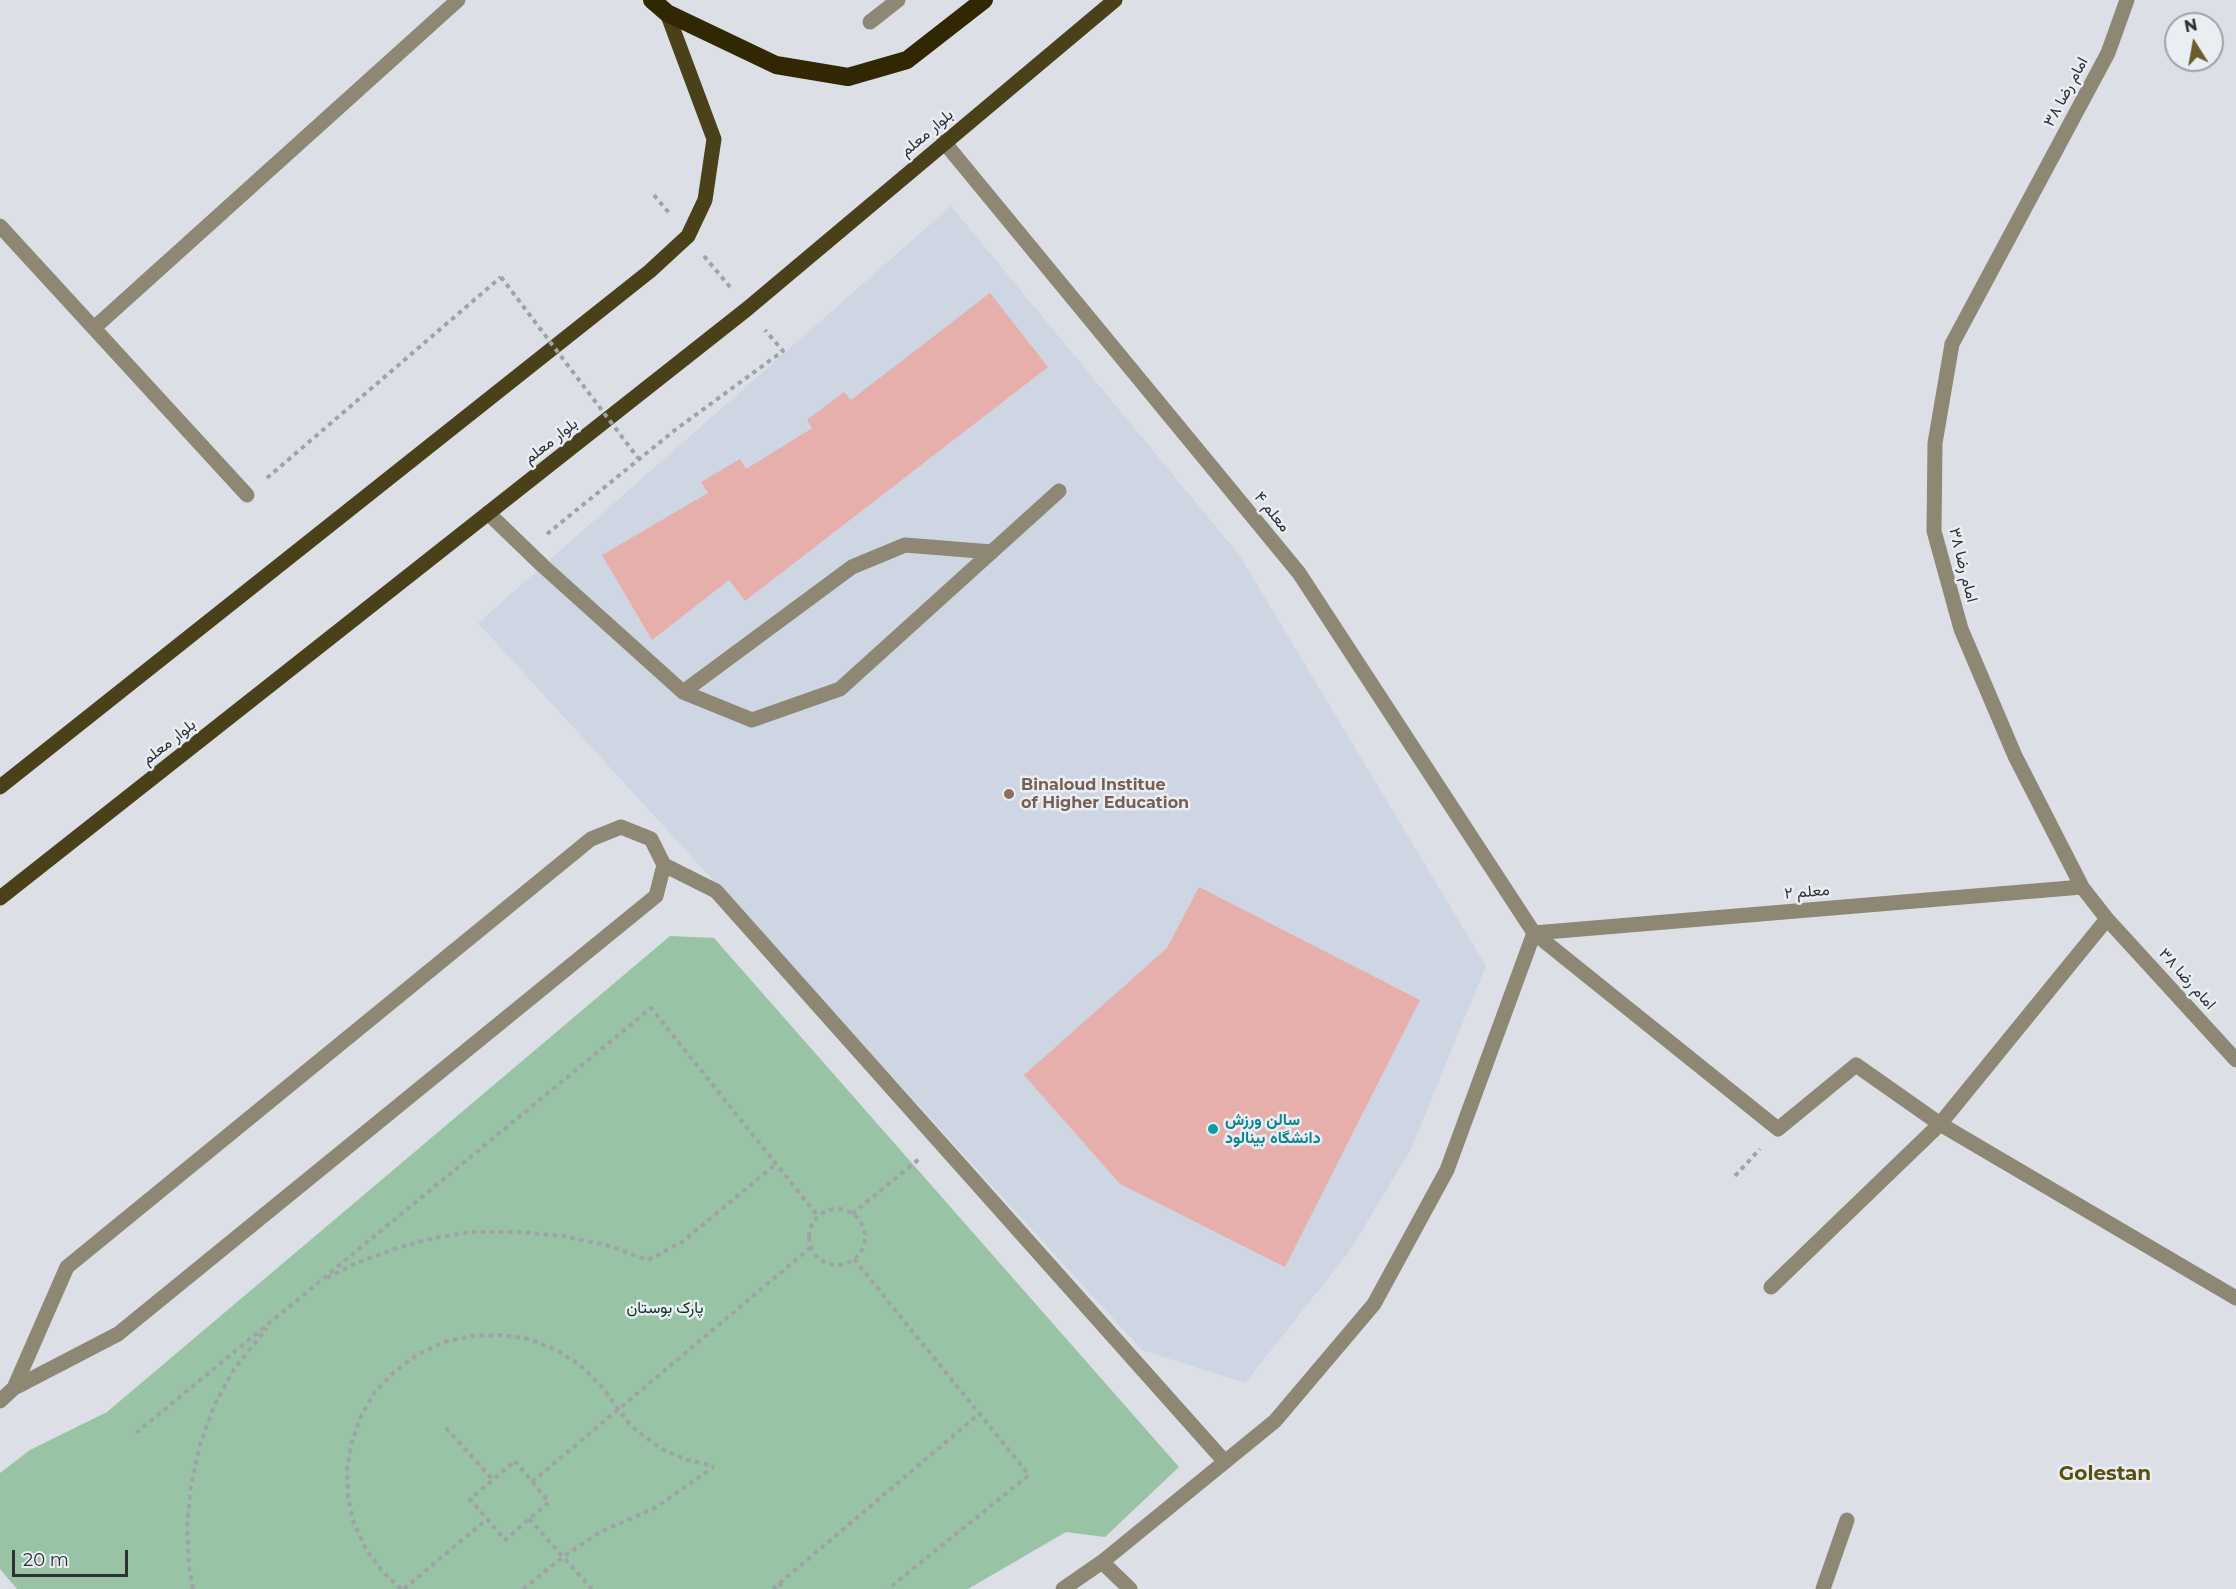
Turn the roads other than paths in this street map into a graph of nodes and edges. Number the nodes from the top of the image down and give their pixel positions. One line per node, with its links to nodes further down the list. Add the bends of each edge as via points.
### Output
1 (458, 0): 11 (street)
2 (652, 0): 7 (highway)
3 (898, 0): 8 (street)
4 (984, 0): 7 (highway, via 907,60 848,77 776,65)
5 (1115, 0): 9 (main road, بلوار معلم)
6 (2127, 0): 19 (street, امام رضا ۳۸, via 2108,53 1952,344 1935,443 1934,531 1961,629 2015,756)
7 (667, 12): 17 (main road, via 714,139 705,200 688,236 641,279)
8 (870, 22)
9 (944, 142): 14 (main road, بلوار معلم, via 747,309); 22 (street, معلم ۴, via 1299,573)
10 (0, 226): 11 (street)
11 (94, 328): 13 (street)
12 (1059, 491): 15 (street)
13 (247, 495)
14 (488, 513): 16 (street); 20 (main road, بلوار معلم)
15 (992, 552): 16 (street, via 905,545 852,567); 16 (street, via 840,689 752,720)
16 (683, 692)
17 (0, 787)
18 (664, 865): 27 (street, via 656,896 118,1334); 27 (street, via 651,839 621,827 591,839 67,1267); 29 (street, via 716,891)
19 (2082, 887): 21 (street, امام رضا ۳۸); 22 (street, معلم ۲)
20 (0, 898)
21 (2107, 919): 23 (street, امام رضا ۳۸); 24 (street)
22 (1534, 933): 24 (street, معلم ۴, via 1778,1129 1856,1065); 29 (street, via 1447,1170 1374,1304 1275,1421)
23 (2236, 1060)
24 (1940, 1124): 25 (street); 26 (street)
25 (1771, 1287)
26 (2236, 1298)
27 (14, 1388): 28 (street)
28 (0, 1401)
29 (1225, 1462): 31 (street)
30 (1846, 1520): 34 (street)
31 (1102, 1562): 32 (street); 33 (street)
32 (1063, 1589)
33 (1130, 1589)
34 (1823, 1589)

